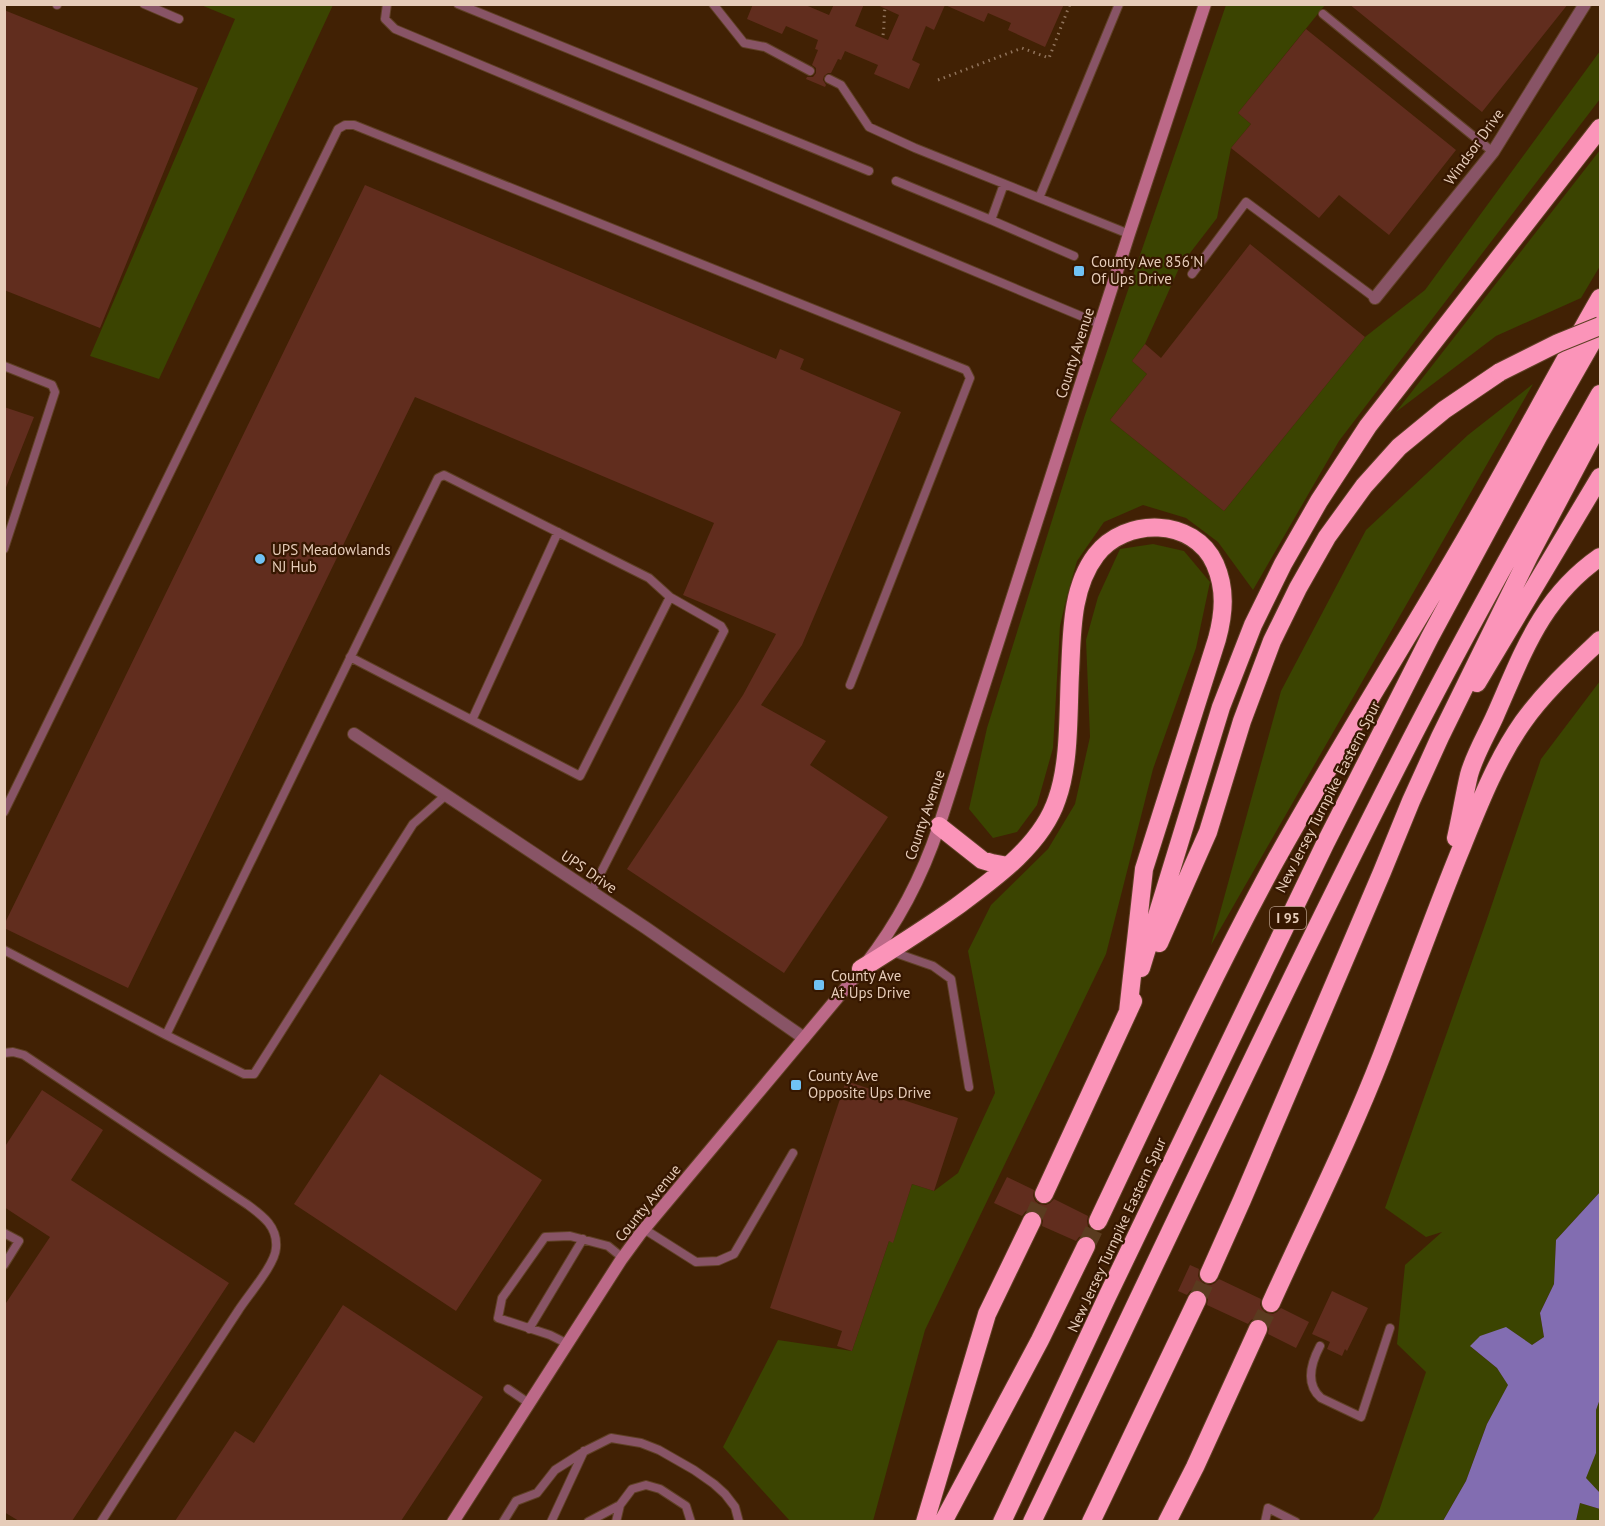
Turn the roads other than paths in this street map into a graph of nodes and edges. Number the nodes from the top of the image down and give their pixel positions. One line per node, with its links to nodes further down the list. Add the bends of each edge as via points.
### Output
1 (144, 4): 9 (lane)
2 (387, 4): 24 (lane, via 385,19 395,29)
3 (458, 4): 14 (lane)
4 (712, 4): 10 (lane, via 744,43 765,47)
5 (1119, 4): 17 (lane)
6 (1205, 4): 19 (main road, County Avenue)
7 (1586, 4): 13 (street, Windsor Drive)
8 (1323, 14): 13 (lane)
9 (179, 19)
10 (810, 71)
11 (829, 79): 16 (lane, via 841,85 869,127)
12 (1600, 128): 49 (highway, via 1368,426 1282,564 1221,707)
13 (1493, 152): 22 (street, Windsor Drive)
14 (869, 171)
15 (896, 181): 18 (lane)
16 (1004, 184): 17 (lane); 18 (lane)
17 (1039, 198): 19 (lane)
18 (991, 220): 20 (lane)
19 (1129, 234): 24 (main road, County Avenue)
20 (1074, 256)
21 (1192, 274): 22 (lane, via 1246,202)
22 (1375, 298)
23 (1600, 298): 57 (highway, via 1454,558 1273,866 1202,1002)
24 (1100, 324): 41 (main road, County Avenue)
25 (1600, 327): 49 (highway, bridge, via 1500,372 1444,410 1399,447 1344,513 1311,563 1269,648 1208,832); 86 (highway, New Jersey Turnpike Eastern Spur / I 95, via 1359,775)
26 (4, 366): 31 (lane, via 52,385 55,392)
27 (1600, 394): 87 (highway, I 95, via 1366,828)
28 (1600, 422): 43 (highway, via 1469,677)
29 (1600, 477): 43 (highway, via 1474,689)
30 (558, 532): 33 (lane, via 649,578); 35 (lane, via 444,474 438,478); 37 (lane)
31 (4, 549)
32 (1600, 557): 45 (highway, via 1556,597 1527,645 1470,773)
33 (670, 597): 37 (lane, via 580,776); 44 (lane, via 724,631)
34 (1600, 640): 45 (highway, via 1550,688 1523,722 1487,788)
35 (350, 657): 37 (lane); 50 (lane)
36 (850, 685): 40 (lane, via 970,378 966,370 354,124 345,125 338,129)
37 (472, 720)
38 (354, 734): 39 (street, UPS Drive)
39 (446, 795): 44 (street, UPS Drive); 50 (lane, via 413,824 254,1074 244,1074)
40 (4, 812)
41 (939, 826): 42 (highway, via 982,860); 46 (main road, County Avenue)
42 (1008, 866): 46 (highway, via 913,938); 49 (highway, via 1035,839 1058,798 1067,739 1073,626 1078,594 1089,567 1107,544 1132,530 1146,527 1185,534 1207,551 1214,562 1221,583 1223,610 1144,869)
43 (1382, 872): 64 (highway)
44 (591, 892): 51 (street, UPS Drive)
45 (1443, 892): 66 (highway, via 1356,1119)
46 (884, 949): 48 (highway); 53 (lane, via 933,966 951,979)
47 (4, 950): 50 (lane)
48 (861, 969): 51 (main road, County Avenue)
49 (1128, 1012): 55 (highway)
50 (166, 1035)
51 (804, 1038): 58 (main road, County Avenue)
52 (4, 1053): 76 (lane, via 24,1054 248,1205 268,1221 276,1241 272,1262)
53 (969, 1087)
54 (793, 1153): 58 (lane, via 734,1254 718,1261 696,1262)
55 (1044, 1194)
56 (1032, 1221): 84 (highway, via 987,1314)
57 (1098, 1221)
58 (644, 1229): 62 (main road, County Avenue)
59 (4, 1233): 63 (lane, via 19,1241)
60 (583, 1239): 62 (lane, via 608,1246); 68 (lane); 68 (lane, via 546,1237 502,1298 498,1318)
61 (1086, 1246): 85 (highway)
62 (623, 1258): 70 (main road, County Avenue)
63 (4, 1265)
64 (1209, 1274)
65 (1197, 1300): 88 (highway)
66 (1271, 1303)
67 (1390, 1328): 71 (lane, via 1361,1417 1321,1398 1313,1389 1313,1362)
68 (529, 1329): 70 (lane)
69 (1258, 1329): 89 (highway)
70 (568, 1344): 73 (main road, County Avenue)
71 (1320, 1346)
72 (508, 1389): 73 (lane)
73 (530, 1404): 77 (main road, County Avenue)
74 (585, 1451): 78 (lane, via 555,1470 537,1493 516,1501); 79 (lane); 83 (lane, via 611,1438 659,1450 714,1484 735,1507)
75 (620, 1505): 80 (lane); 81 (lane); 82 (lane, via 632,1489 646,1485 686,1506)
76 (101, 1521)
77 (453, 1521)
78 (503, 1521)
79 (551, 1521)
80 (588, 1521)
81 (616, 1521)
82 (691, 1521)
83 (739, 1521)
84 (925, 1521)
85 (943, 1521)
86 (1002, 1521)
87 (1032, 1521)
88 (1091, 1521)
89 (1167, 1521)
90 (1265, 1521): 91 (lane, via 1268,1508)
91 (1296, 1521)

